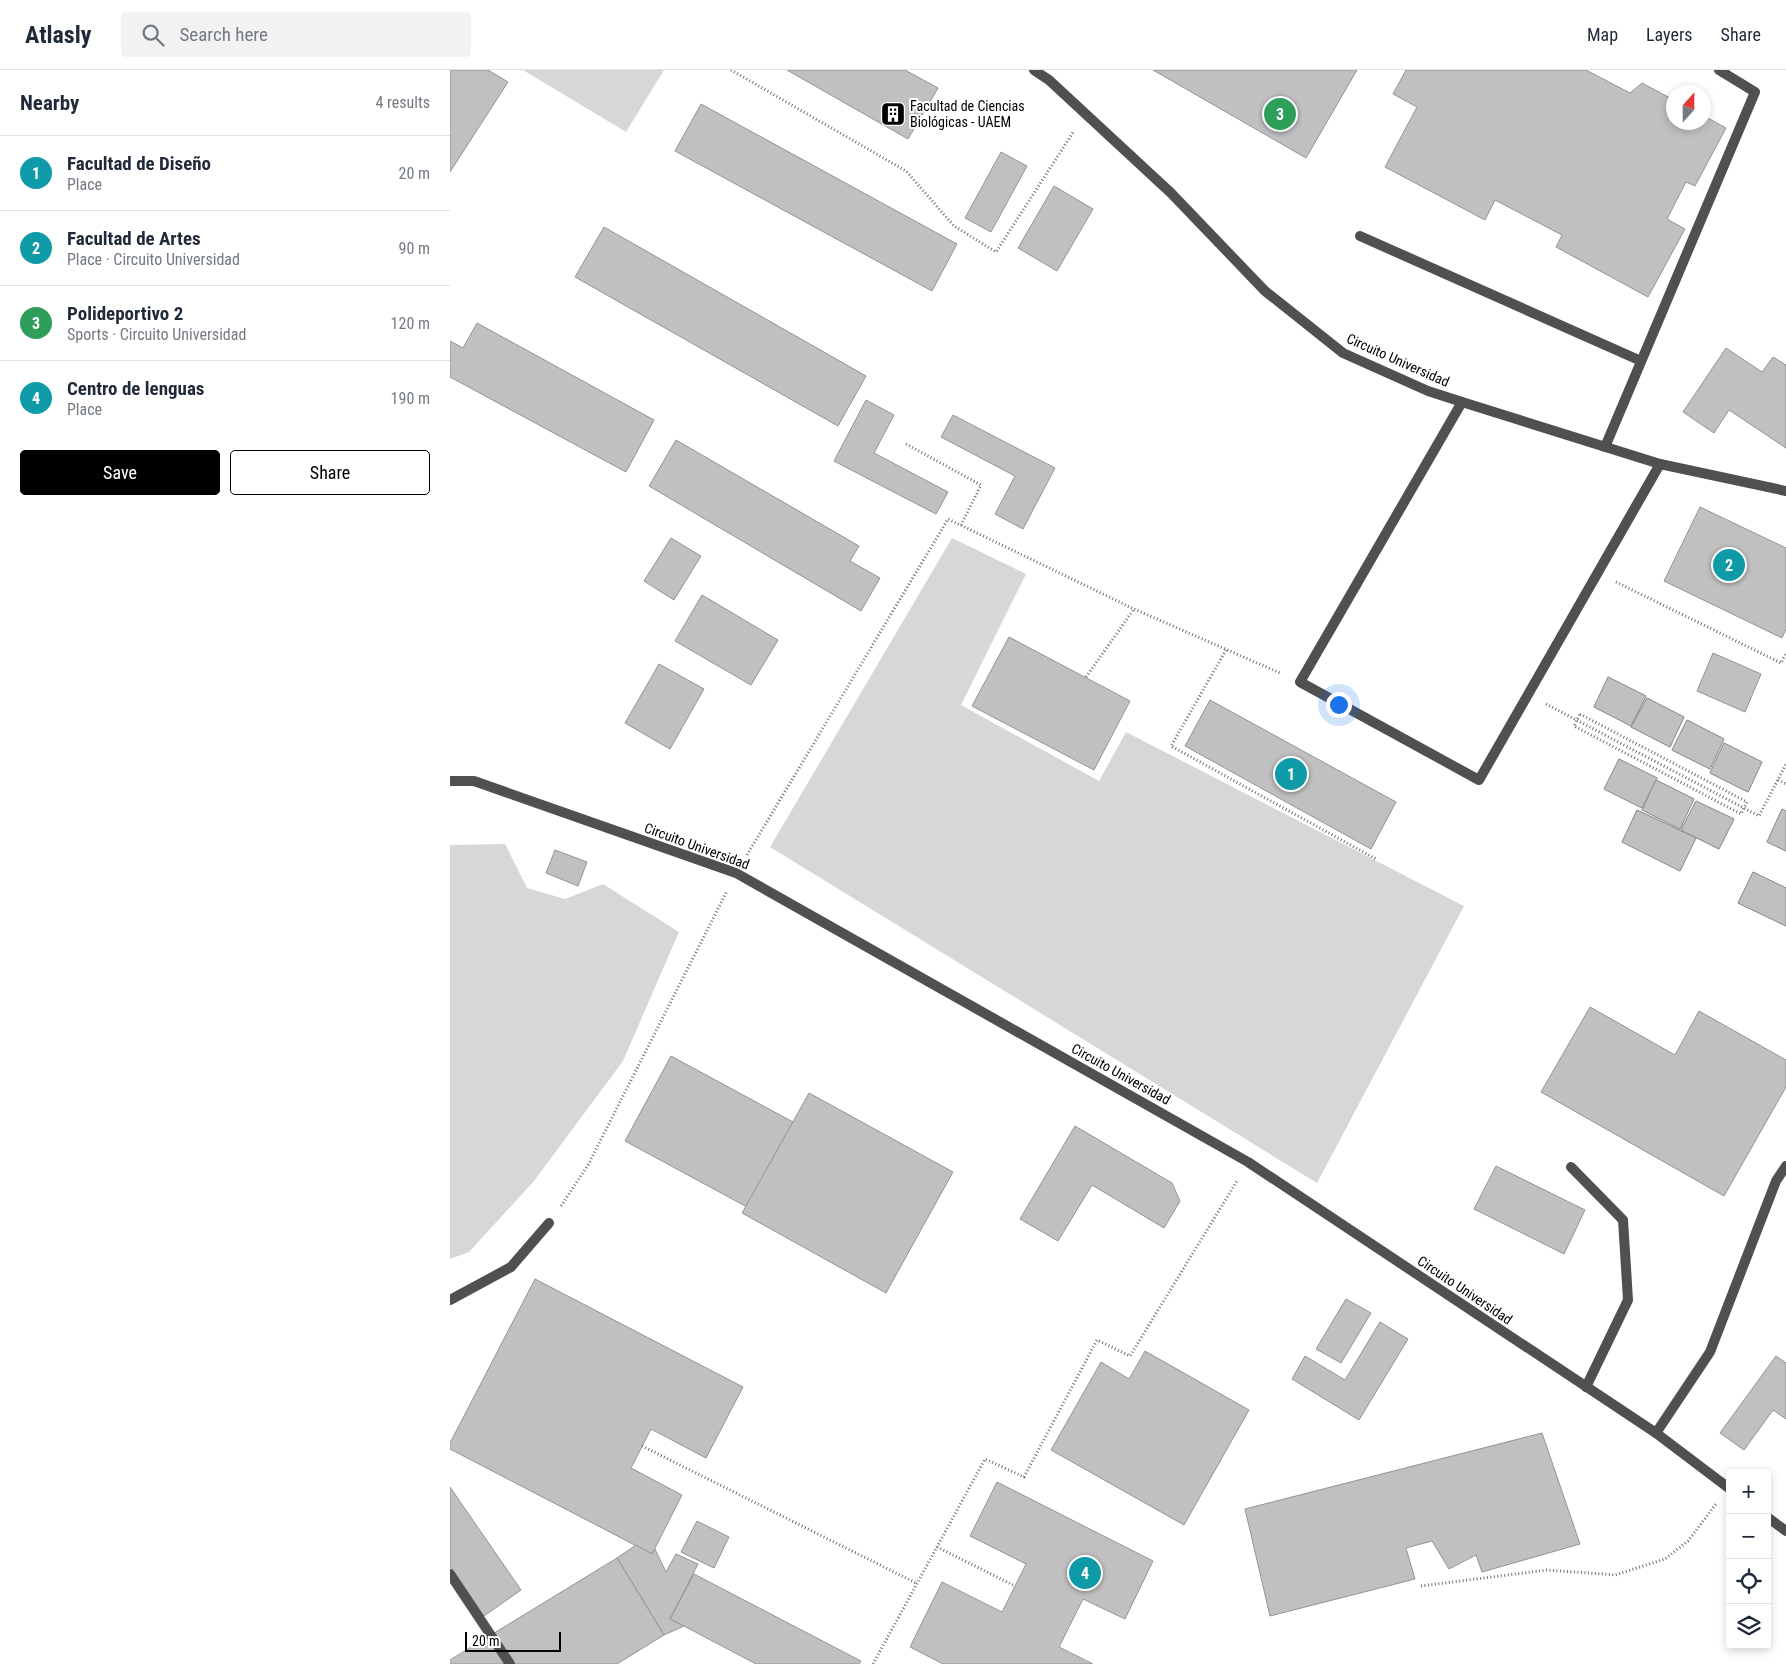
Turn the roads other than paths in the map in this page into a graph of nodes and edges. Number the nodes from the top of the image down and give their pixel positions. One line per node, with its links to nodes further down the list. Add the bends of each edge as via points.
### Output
1 (1034, 70): 5 (street, Circuito Universidad, via 1049,80 1171,194 1265,291 1344,353 1428,391)
2 (1719, 70): 4 (street, via 1755,92)
3 (1360, 236): 4 (street)
4 (1642, 361): 6 (street)
5 (1462, 402): 6 (street, Circuito Universidad); 7 (street, via 1300,682 1479,780)
6 (1605, 447): 7 (street, Circuito Universidad)
7 (1660, 464): 8 (street, Circuito Universidad)
8 (1786, 492)
9 (450, 781): 14 (street, Circuito Universidad, via 474,781 736,873 1248,1162)
10 (1786, 1166): 15 (street, via 1776,1181 1710,1352)
11 (1572, 1167): 14 (street, via 1623,1220 1628,1300)
12 (549, 1223): 13 (street, via 511,1267)
13 (450, 1300)
14 (1586, 1387): 15 (street, Circuito Universidad)
15 (1656, 1433): 16 (street, Circuito Universidad)
16 (1726, 1486)
17 (1771, 1520): 18 (street)
18 (1786, 1531)
19 (450, 1574): 20 (street)
20 (510, 1664)

